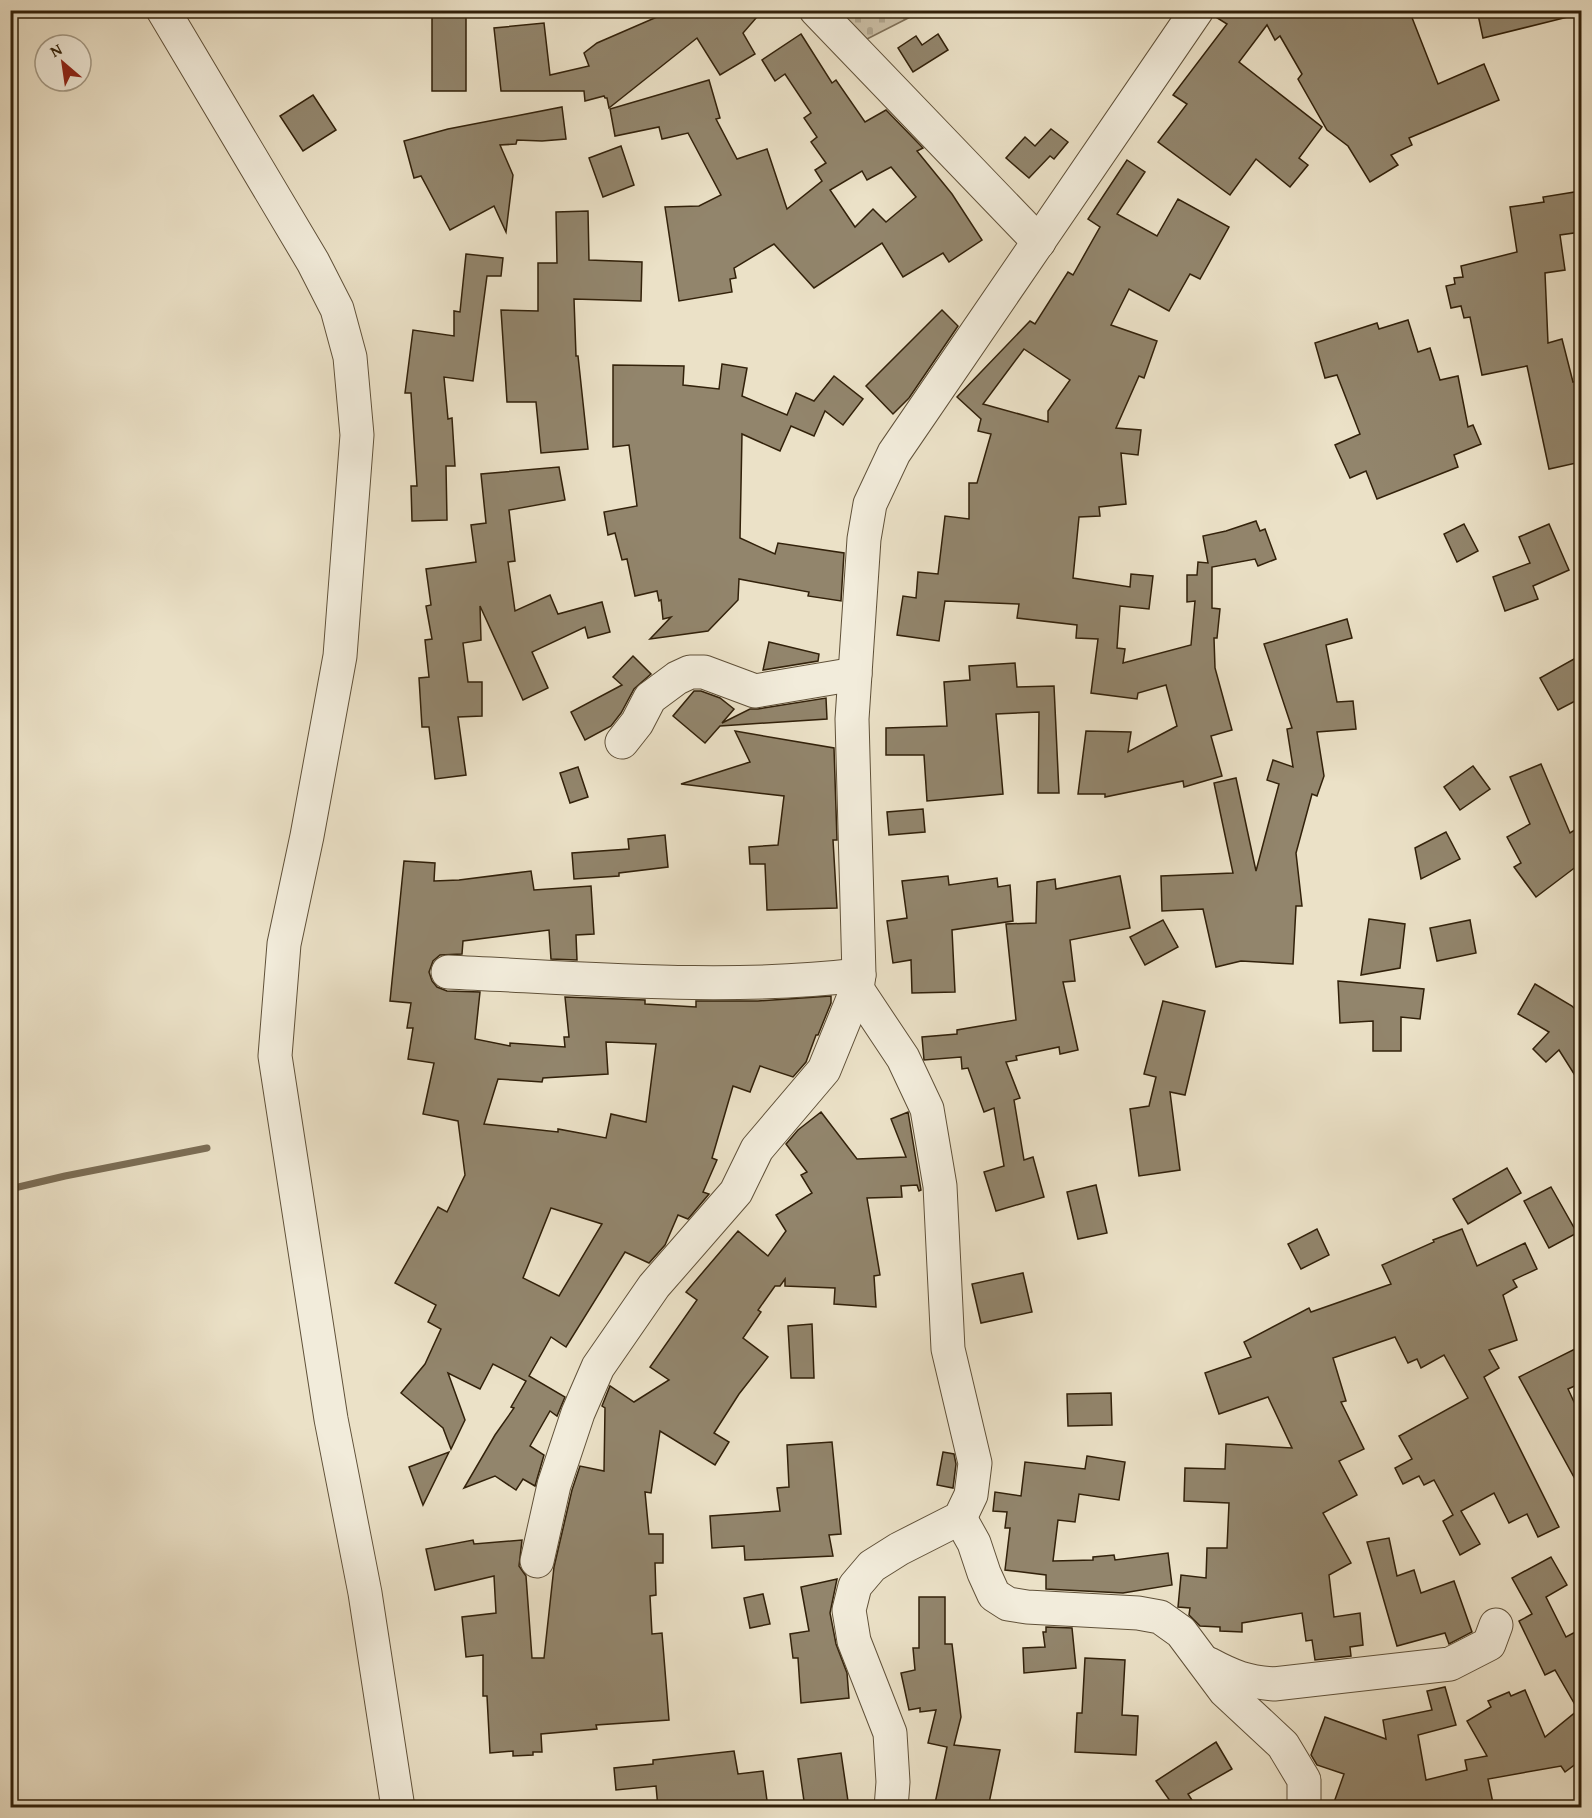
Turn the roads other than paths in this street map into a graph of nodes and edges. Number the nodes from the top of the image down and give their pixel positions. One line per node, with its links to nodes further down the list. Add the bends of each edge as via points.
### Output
1 (163, 10): 13 (street, via 313,262 337,309 350,357 357,435 340,656 284,944 275,1056 331,1419 365,1593)
2 (816, 10): 4 (street)
3 (1197, 10): 4 (street)
4 (1039, 242): 5 (street, via 894,453 870,504)
5 (855, 674): 6 (street, via 755,691 704,672 690,672 650,698); 8 (street, via 852,718)
6 (622, 742)
7 (448, 972): 8 (street, via 705,982 835,978)
8 (858, 982): 9 (street, via 903,1058 927,1109 940,1186 948,1349 975,1463 971,1495); 10 (street, via 824,1070 757,1149 736,1192 654,1286 598,1367 554,1485)
9 (960, 1518): 12 (street, via 994,1594 1008,1604 1160,1617 1181,1632); 14 (street, via 872,1566 855,1586 849,1610 854,1641 890,1733)
10 (537, 1561)
11 (1496, 1625): 12 (street, via 1489,1644 1450,1664 1426,1667 1275,1684 1229,1675)
12 (1200, 1659): 15 (street, via 1225,1691 1283,1745 1304,1780)
13 (398, 1808)
14 (891, 1808)
15 (1304, 1808)

